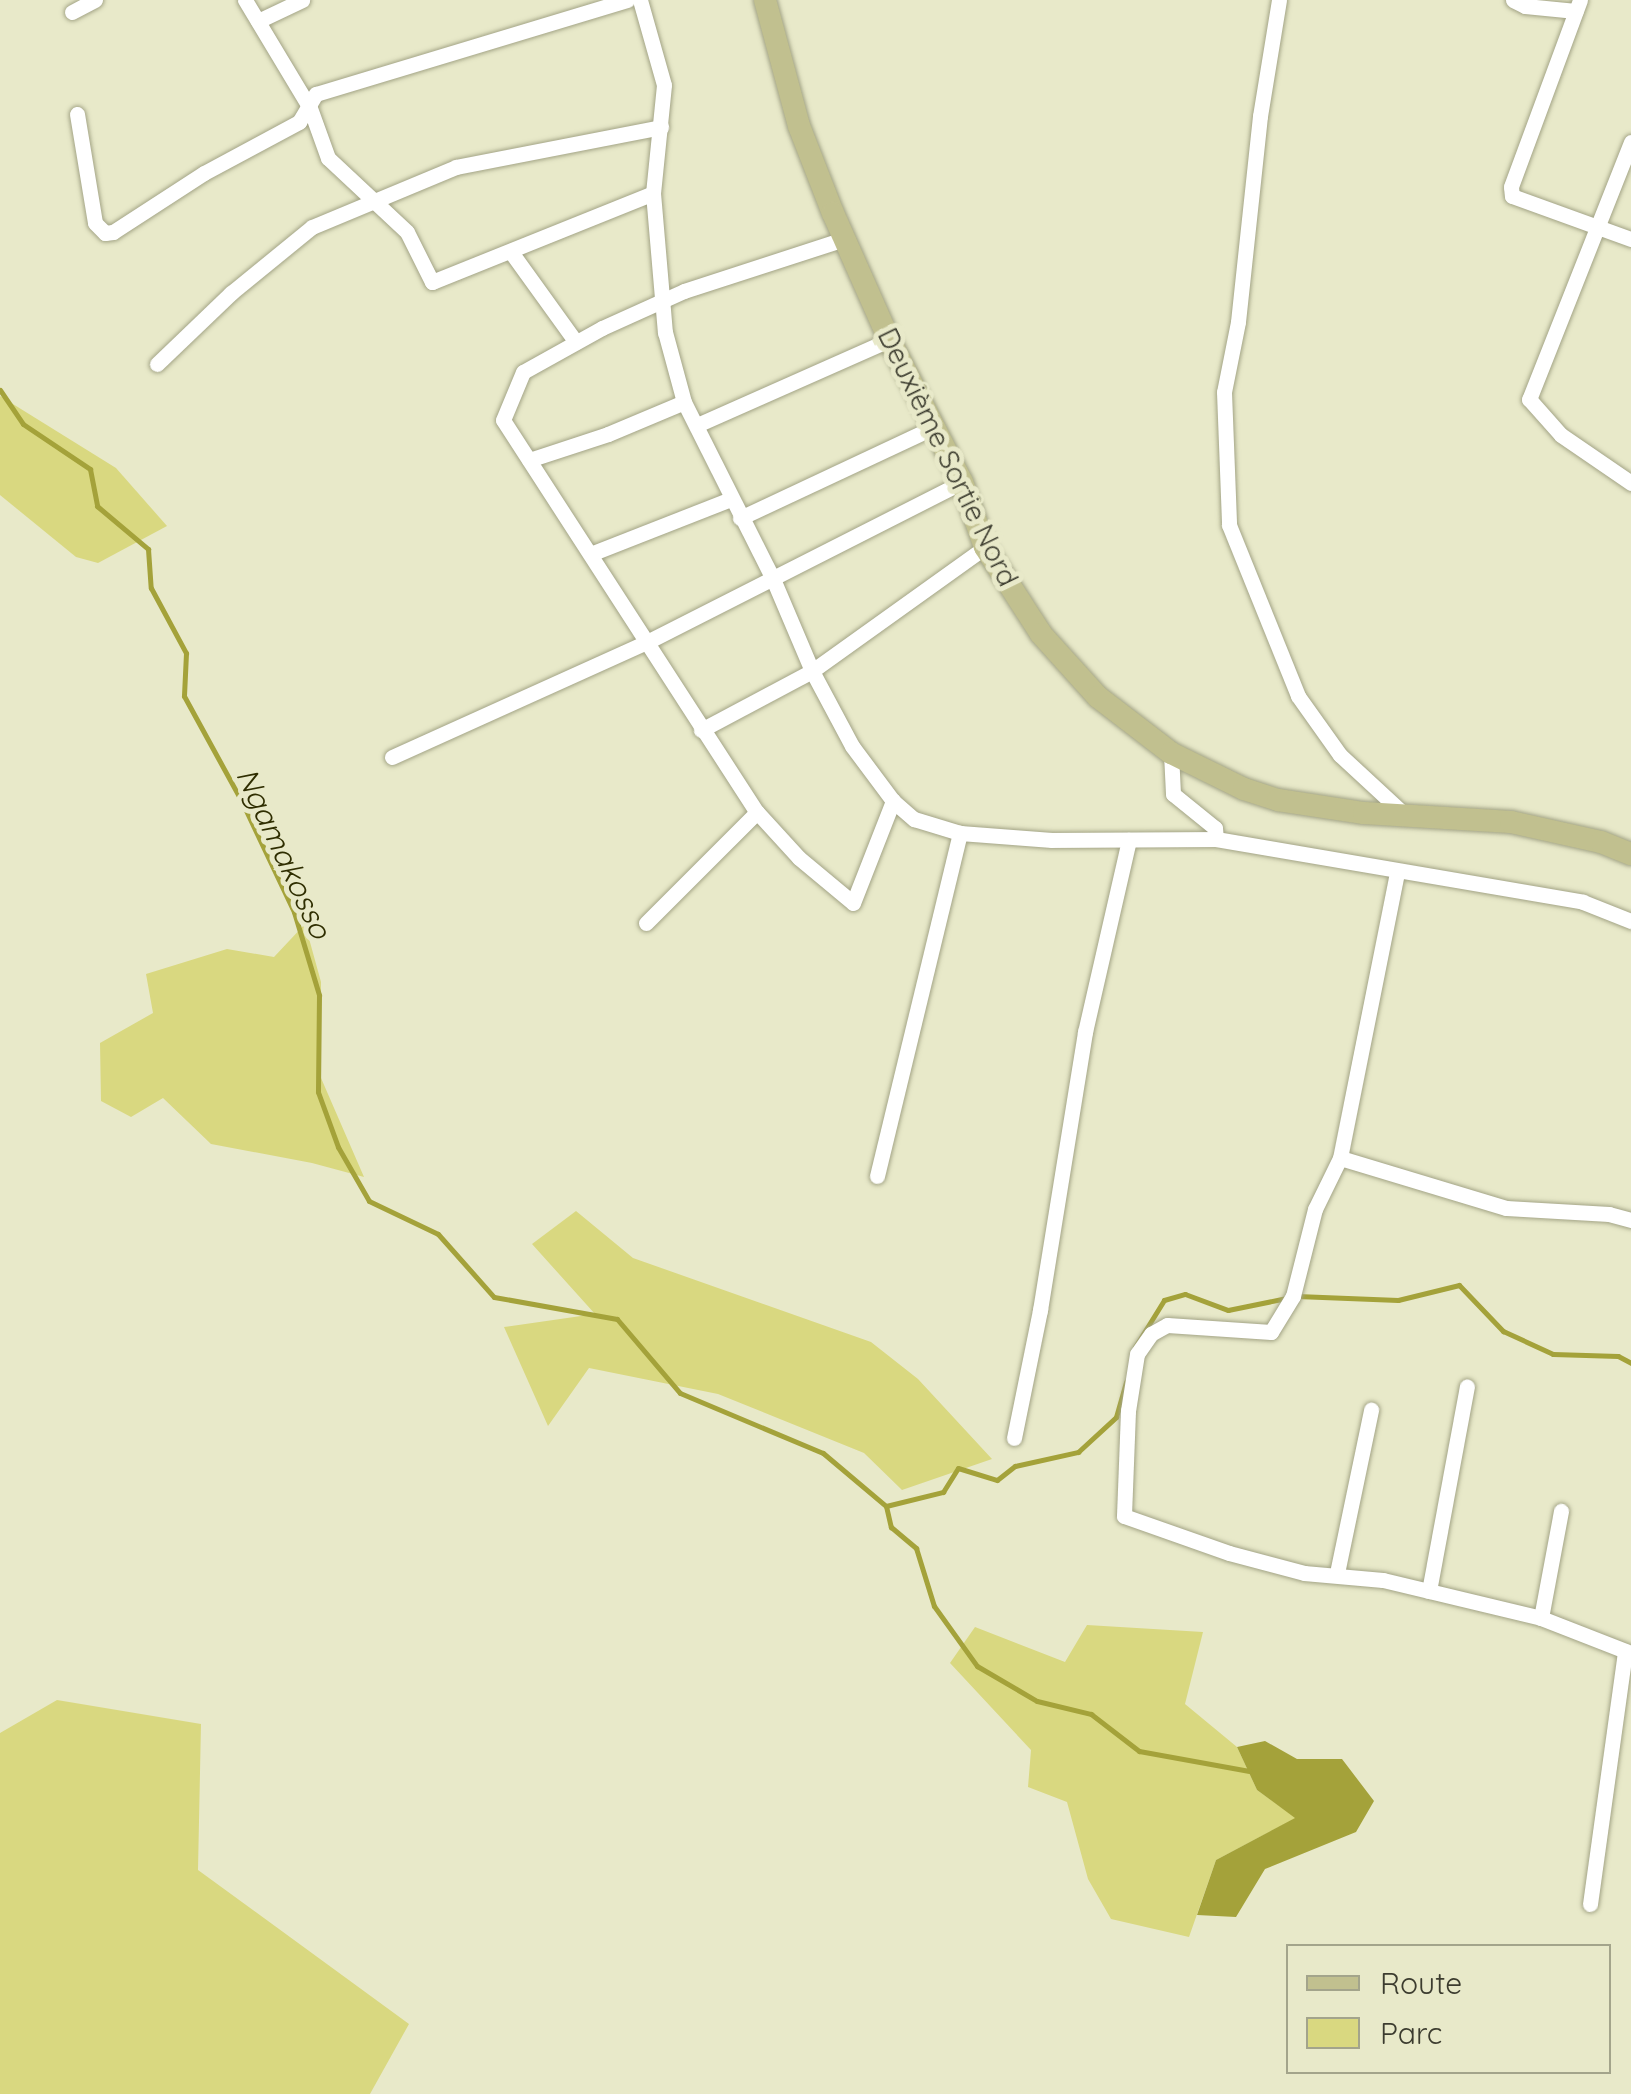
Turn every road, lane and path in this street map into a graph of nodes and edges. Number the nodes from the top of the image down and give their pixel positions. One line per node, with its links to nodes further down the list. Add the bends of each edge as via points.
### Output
1 (95, 0): 10 (street)
2 (245, 0): 11 (street)
3 (302, 0): 11 (street)
4 (628, 0): 12 (street, via 316,94)
5 (640, 0): 14 (street, via 664,85)
6 (765, 0): 19 (main road, Deuxième Sortie Nord, via 799,126)
7 (1279, 0): 44 (street, via 1224,392 1229,525 1298,696 1340,755)
8 (1513, 0): 9 (street)
9 (1578, 6): 18 (street, via 1511,186 1518,201)
10 (72, 12)
11 (258, 21): 12 (street)
12 (310, 108): 13 (street, via 299,122 113,232 95,223); 17 (street, via 328,158)
13 (77, 114)
14 (660, 127): 16 (street); 17 (street, via 456,167)
15 (1631, 142): 18 (street)
16 (653, 193): 21 (street); 22 (street)
17 (374, 199): 21 (street, via 408,232 432,282); 25 (street, via 312,227)
18 (1598, 224): 20 (street); 31 (street, via 1529,399 1561,435)
19 (844, 239): 22 (street); 23 (main road, Deuxième Sortie Nord)
20 (1631, 239)
21 (511, 252): 24 (street)
22 (663, 300): 24 (street); 26 (street)
23 (892, 339): 27 (street); 28 (main road, Deuxième Sortie Nord)
24 (576, 342): 29 (street, via 523,372 507,405 510,436)
25 (156, 364)
26 (684, 402): 27 (street); 29 (street)
27 (697, 425): 32 (street)
28 (932, 428): 30 (main road, Deuxième Sortie Nord); 33 (street)
29 (529, 460): 35 (street)
30 (962, 482): 34 (main road, Deuxième Sortie Nord); 36 (street)
31 (1631, 483)
32 (731, 499): 33 (street); 35 (street)
33 (740, 518): 36 (street)
34 (985, 547): 38 (street); 40 (main road, Deuxième Sortie Nord, via 1068,666)
35 (593, 553): 37 (street)
36 (774, 579): 37 (street); 38 (street)
37 (645, 642): 39 (street); 41 (street)
38 (812, 671): 39 (street); 42 (street, via 858,757)
39 (701, 730): 43 (street)
40 (1170, 753): 44 (main road, Deuxième Sortie Nord, via 1278,800); 46 (street, via 1174,794 1211,824)
41 (392, 757)
42 (893, 801): 43 (street, via 852,903); 45 (street, via 914,819)
43 (756, 812): 51 (street)
44 (1405, 815): 48 (main road, Deuxième Sortie Nord, via 1511,822)
45 (960, 833): 47 (street); 53 (street)
46 (1216, 839): 47 (street); 49 (street)
47 (1129, 840): 57 (street, via 1086,1032)
48 (1631, 854)
49 (1397, 872): 50 (street, via 1582,902); 52 (street)
50 (1631, 921)
51 (646, 922)
52 (1340, 1158): 54 (street, via 1506,1208); 59 (street, via 1315,1210 1293,1296 1271,1332 1168,1325 1151,1334 1137,1354 1124,1516 1229,1553 1304,1572)
53 (877, 1176)
54 (1631, 1220)
55 (1466, 1386): 60 (street)
56 (1371, 1410): 59 (street)
57 (1014, 1438)
58 (1561, 1510): 61 (street)
59 (1337, 1573): 60 (street)
60 (1429, 1591): 61 (street)
61 (1541, 1618): 62 (street)
62 (1628, 1652): 63 (street)
63 (1590, 1904)

